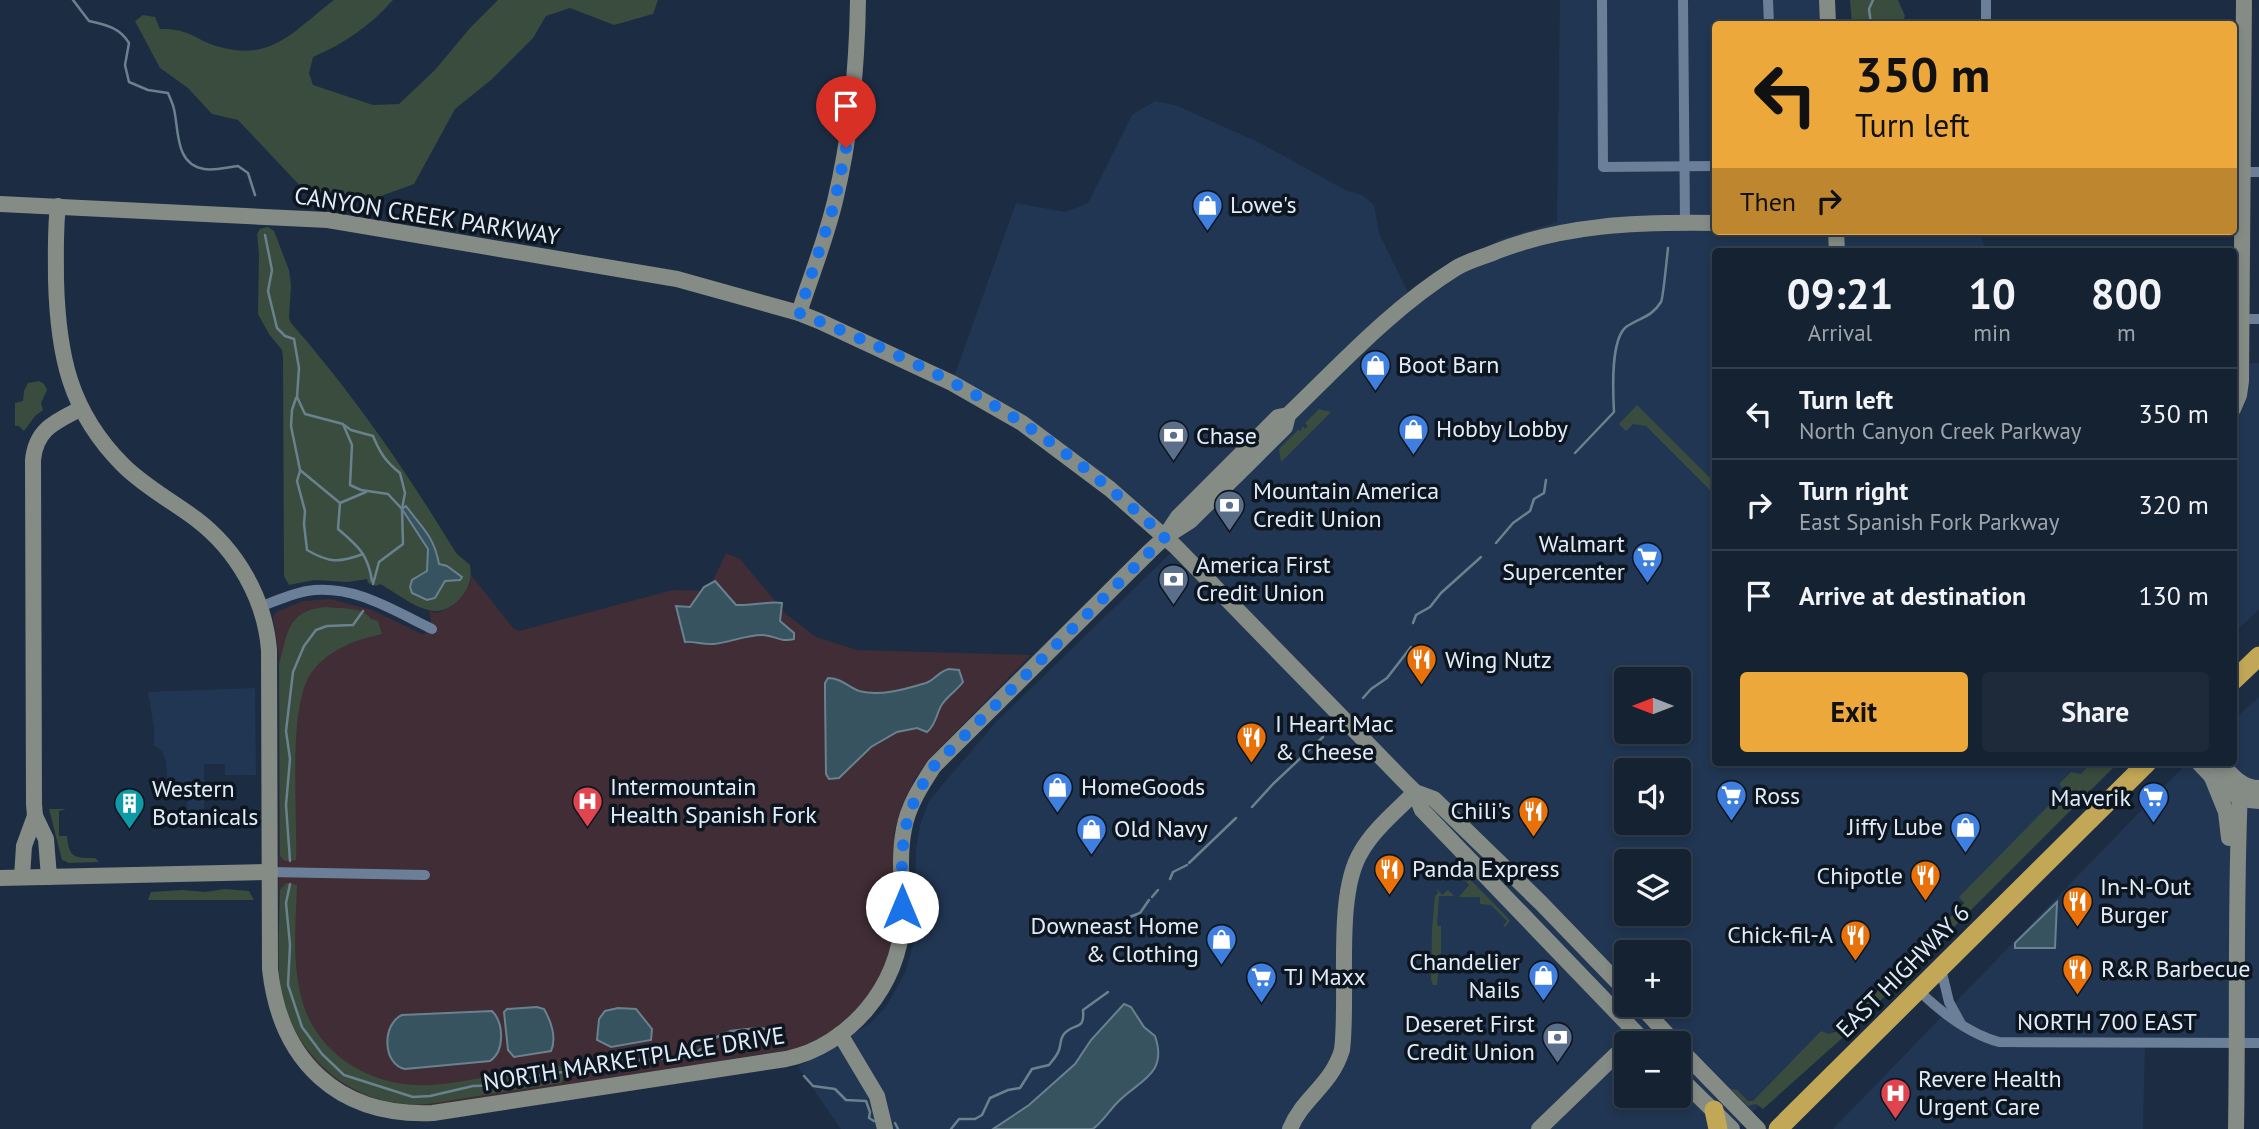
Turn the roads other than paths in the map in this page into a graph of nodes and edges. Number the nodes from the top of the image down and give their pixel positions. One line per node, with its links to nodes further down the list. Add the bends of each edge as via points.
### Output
1 (858, 0): 19 (street, via 855,84 843,167)
2 (1602, 0): 11 (street, via 1603,167)
3 (1684, 0): 11 (street)
4 (1768, 0): 8 (street)
5 (1827, 0): 9 (street)
6 (1986, 0): 10 (street)
7 (2244, 0): 13 (street)
8 (1769, 21)
9 (1828, 21)
10 (1986, 21)
11 (1685, 166): 12 (street); 17 (street)
12 (1712, 166)
13 (2244, 167): 16 (street)
14 (0, 204): 15 (street, CANYON CREEK PARKWAY)
15 (58, 205): 19 (street, CANYON CREEK PARKWAY, via 328,219 677,279); 23 (street, NORTH MARKETPLACE DRIVE, via 57,324 63,360)
16 (2237, 221): 21 (street)
17 (1685, 223): 18 (street, NORTH MARKETPLACE DRIVE); 24 (street, NORTH MARKETPLACE DRIVE, via 1570,230 1512,245 1459,267 1377,328)
18 (1712, 223)
19 (799, 313): 25 (street, CANYON CREEK PARKWAY, via 952,383 1022,423)
20 (2259, 318): 21 (street)
21 (2241, 319): 22 (street)
22 (2237, 400)
23 (80, 409): 26 (street, NORTH MARKETPLACE DRIVE, via 129,471 219,539 247,578); 34 (street, via 46,429 34,447)
24 (1288, 415): 25 (street, NORTH MARKETPLACE DRIVE, via 1278,417 1241,453 1178,517); 25 (street, NORTH MARKETPLACE DRIVE, via 1285,427 1254,458 1186,524)
25 (1165, 537): 32 (street, CANYON CREEK PARKWAY); 51 (street, NORTH MARKETPLACE DRIVE, via 934,766 908,812 904,830 902,920 896,957 870,1005)
26 (260, 607): 27 (street, via 308,591 357,594); 36 (street, NORTH MARKETPLACE DRIVE, via 269,650)
27 (432, 629)
28 (2259, 656): 29 (highway)
29 (2237, 677)
30 (2144, 766): 43 (highway, EAST HIGHWAY 6)
31 (2210, 767): 33 (street); 33 (street, via 2232,776); 35 (street)
32 (1415, 792): 42 (street, via 1422,810); 44 (street, via 1433,799); 59 (street, via 1371,838 1354,866 1347,895 1342,1050 1328,1080 1299,1111)
33 (2254, 795): 35 (street); 41 (street, via 2238,848)
34 (35, 816): 38 (street, via 26,835); 39 (street, via 46,839)
35 (2230, 827): 41 (street, via 2229,882)
36 (270, 872): 37 (street); 39 (street); 51 (street, NORTH MARKETPLACE DRIVE, via 272,988 294,1047 314,1071 353,1099 388,1111 418,1113 786,1059)
37 (425, 874)
38 (22, 877): 39 (street); 40 (street)
39 (48, 877)
40 (0, 878)
41 (2236, 906): 53 (street)
42 (1567, 960): 45 (street, via 1580,962); 49 (street)
43 (1941, 969): 46 (highway, EAST HIGHWAY 6); 48 (street, via 1949,1002)
44 (1614, 979)
45 (1614, 989)
46 (1919, 991): 48 (street, NORTH 700 EAST); 63 (highway, EAST HIGHWAY 6)
47 (1651, 1017): 50 (street)
48 (1960, 1022): 53 (street, NORTH 700 EAST, via 1979,1037 2006,1042)
49 (1626, 1031)
50 (1664, 1031)
51 (841, 1034): 58 (street, via 877,1096)
52 (2259, 1043): 53 (street, NORTH 700 EAST)
53 (2237, 1044): 64 (street)
54 (1614, 1060): 60 (street)
55 (1691, 1066): 62 (street)
56 (1691, 1091): 57 (street)
57 (1716, 1120): 61 (street)
58 (885, 1129)
59 (1290, 1129)
60 (1539, 1129)
61 (1732, 1129)
62 (1758, 1129)
63 (1778, 1129)
64 (2236, 1129)

